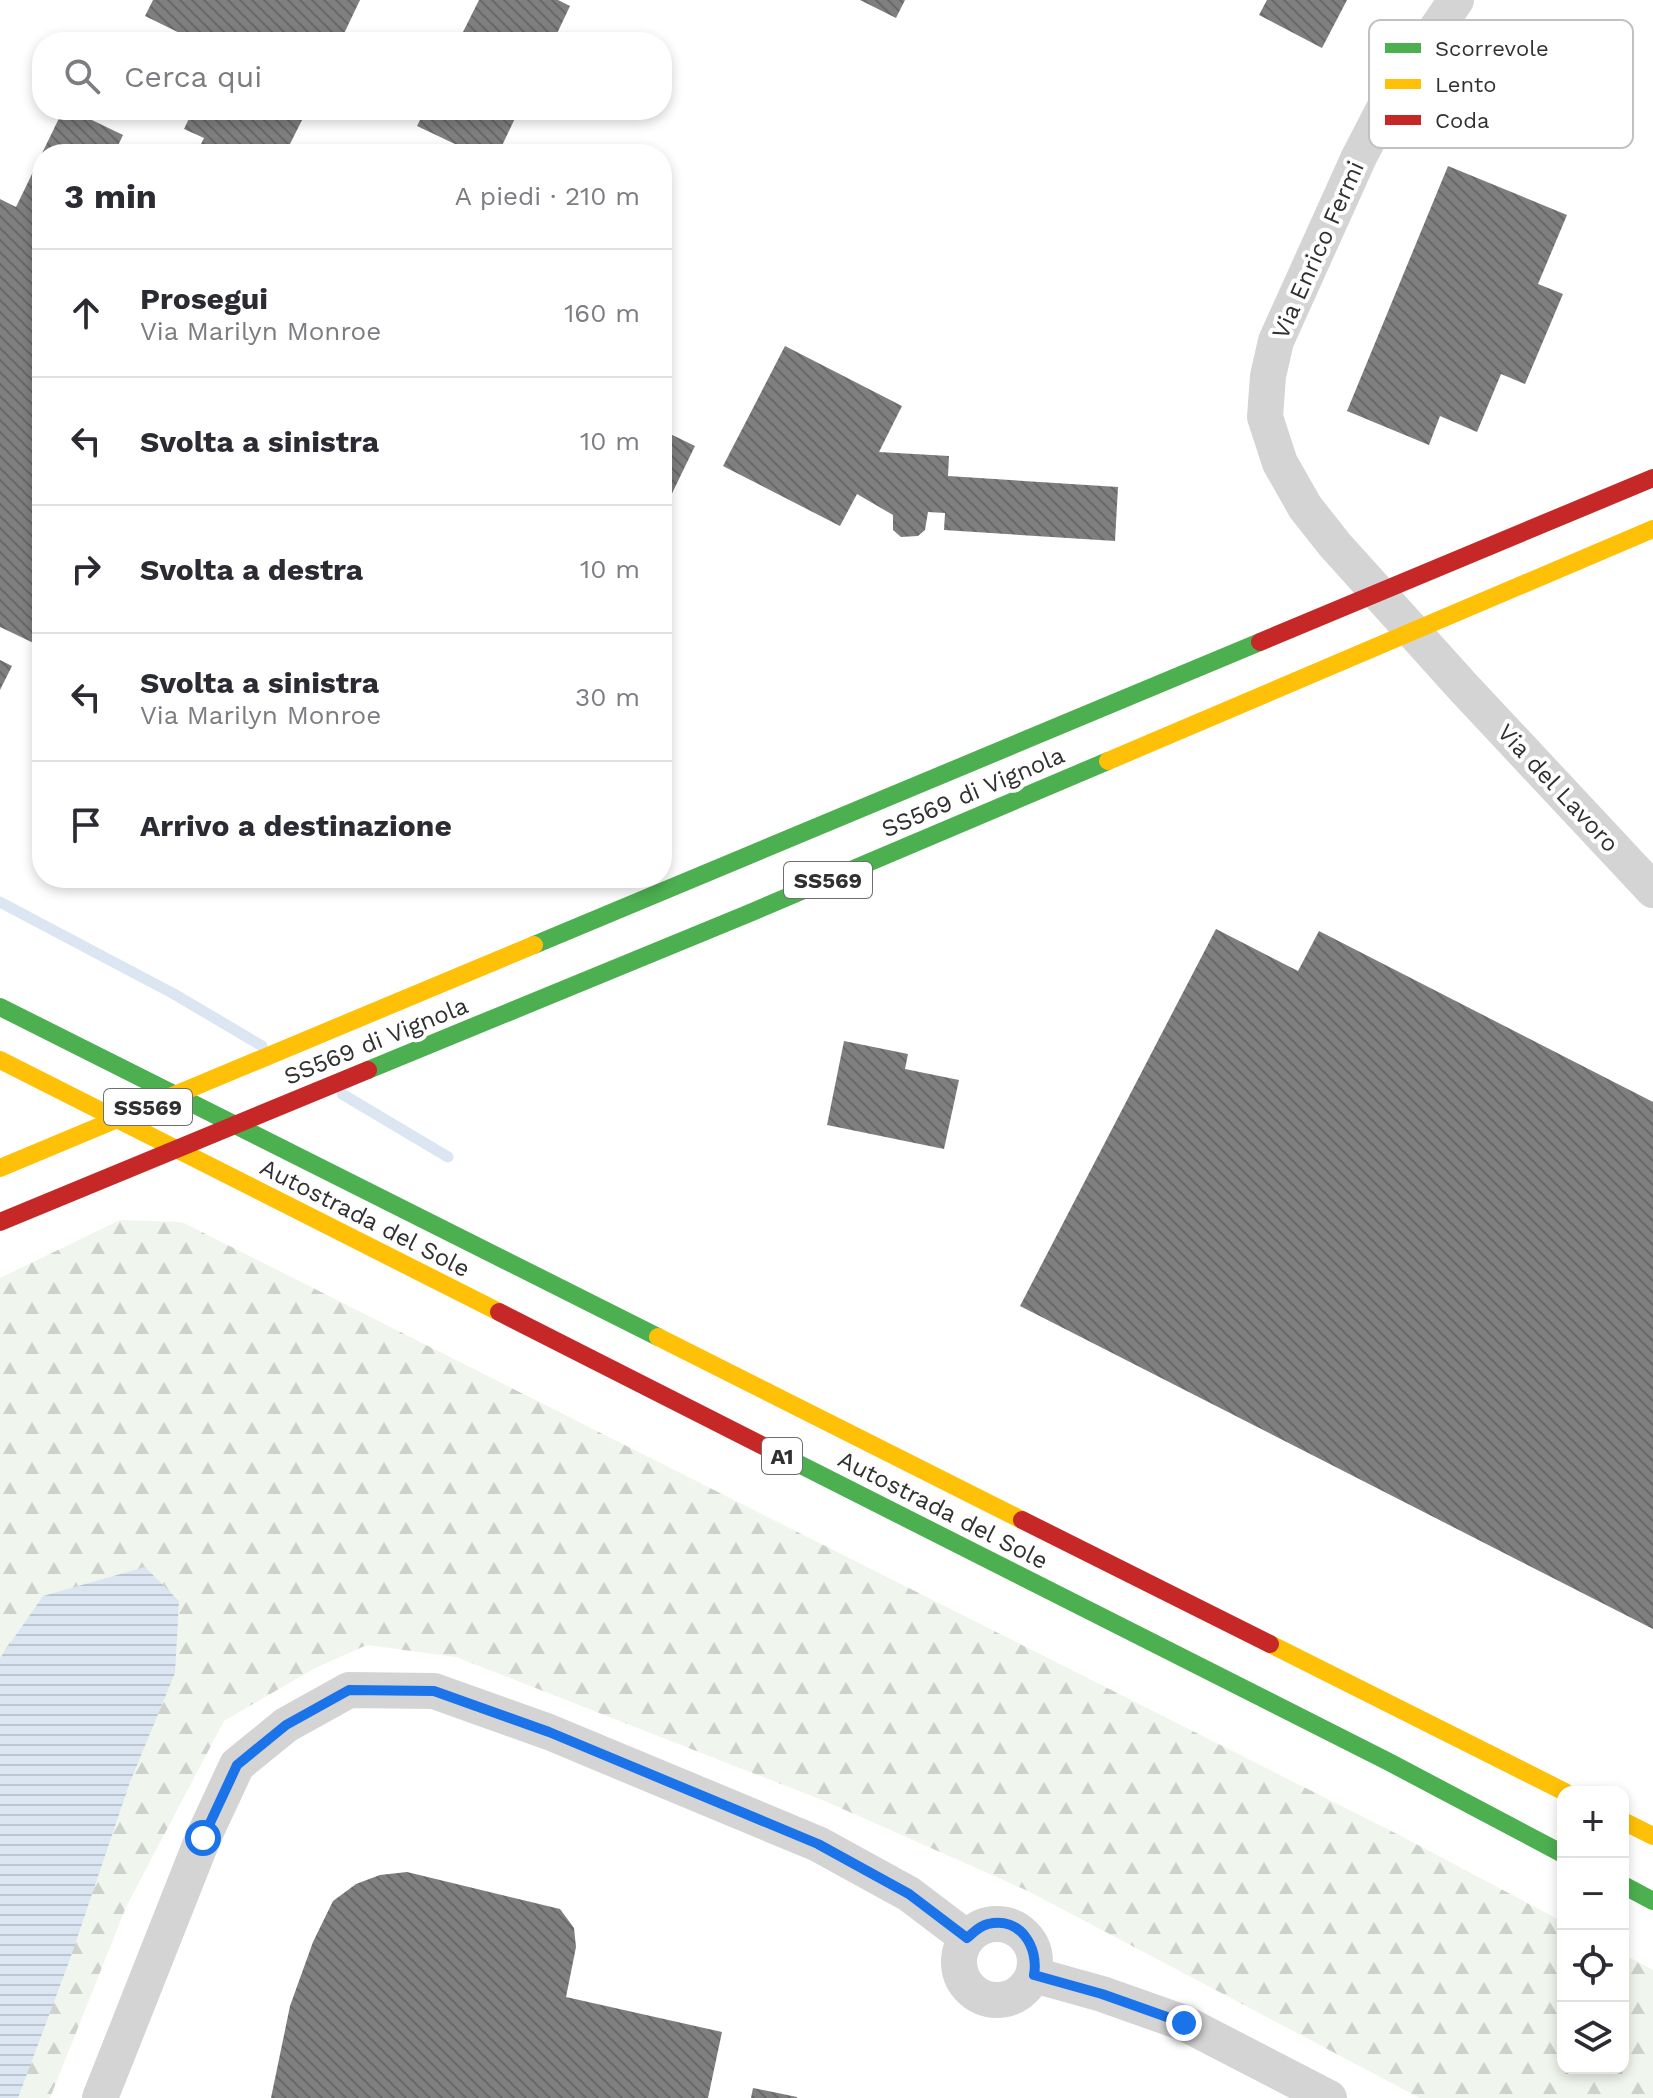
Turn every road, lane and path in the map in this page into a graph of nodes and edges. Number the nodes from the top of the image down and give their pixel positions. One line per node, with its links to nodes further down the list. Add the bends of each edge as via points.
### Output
1 (1434, 0): 3 (street)
2 (1456, 0): 4 (street, Via Enrico Fermi)
3 (1429, 20)
4 (1442, 20)
5 (1369, 138): 8 (street, Via Enrico Fermi, via 1276,341 1265,417 1280,463 1305,507)
6 (1653, 478): 9 (highway, SS569 di Vignola / SS569, bridge)
7 (1653, 529): 14 (highway, SS569 di Vignola / SS569, bridge)
8 (1463, 687): 11 (street, Via del Lavoro)
9 (672, 887)
10 (671, 888): 16 (highway, SS569 di Vignola / SS569, bridge)
11 (1653, 890)
12 (0, 1007): 18 (highway, Autostrada del Sole / A1)
13 (0, 1060): 21 (highway, Autostrada del Sole / A1)
14 (367, 1071): 15 (highway, bridge); 17 (highway, SS569 di Vignola / SS569, bridge)
15 (183, 1167)
16 (0, 1168)
17 (0, 1222)
18 (1557, 1788)
19 (1629, 1824): 20 (highway)
20 (1653, 1836)
21 (1557, 1851)
22 (1629, 1888): 23 (highway)
23 (1653, 1901)
24 (967, 1938): 25 (street, via 988,1924 1013,1927 1032,1944); 25 (street, via 958,1962 966,1985 976,1994 987,1999 1012,1997); 26 (street, via 909,1894 818,1844 549,1732 434,1691 349,1690 286,1725 237,1765)
25 (1034, 1975): 27 (street, via 1184,2023)
26 (100, 2098)
27 (1329, 2098)

